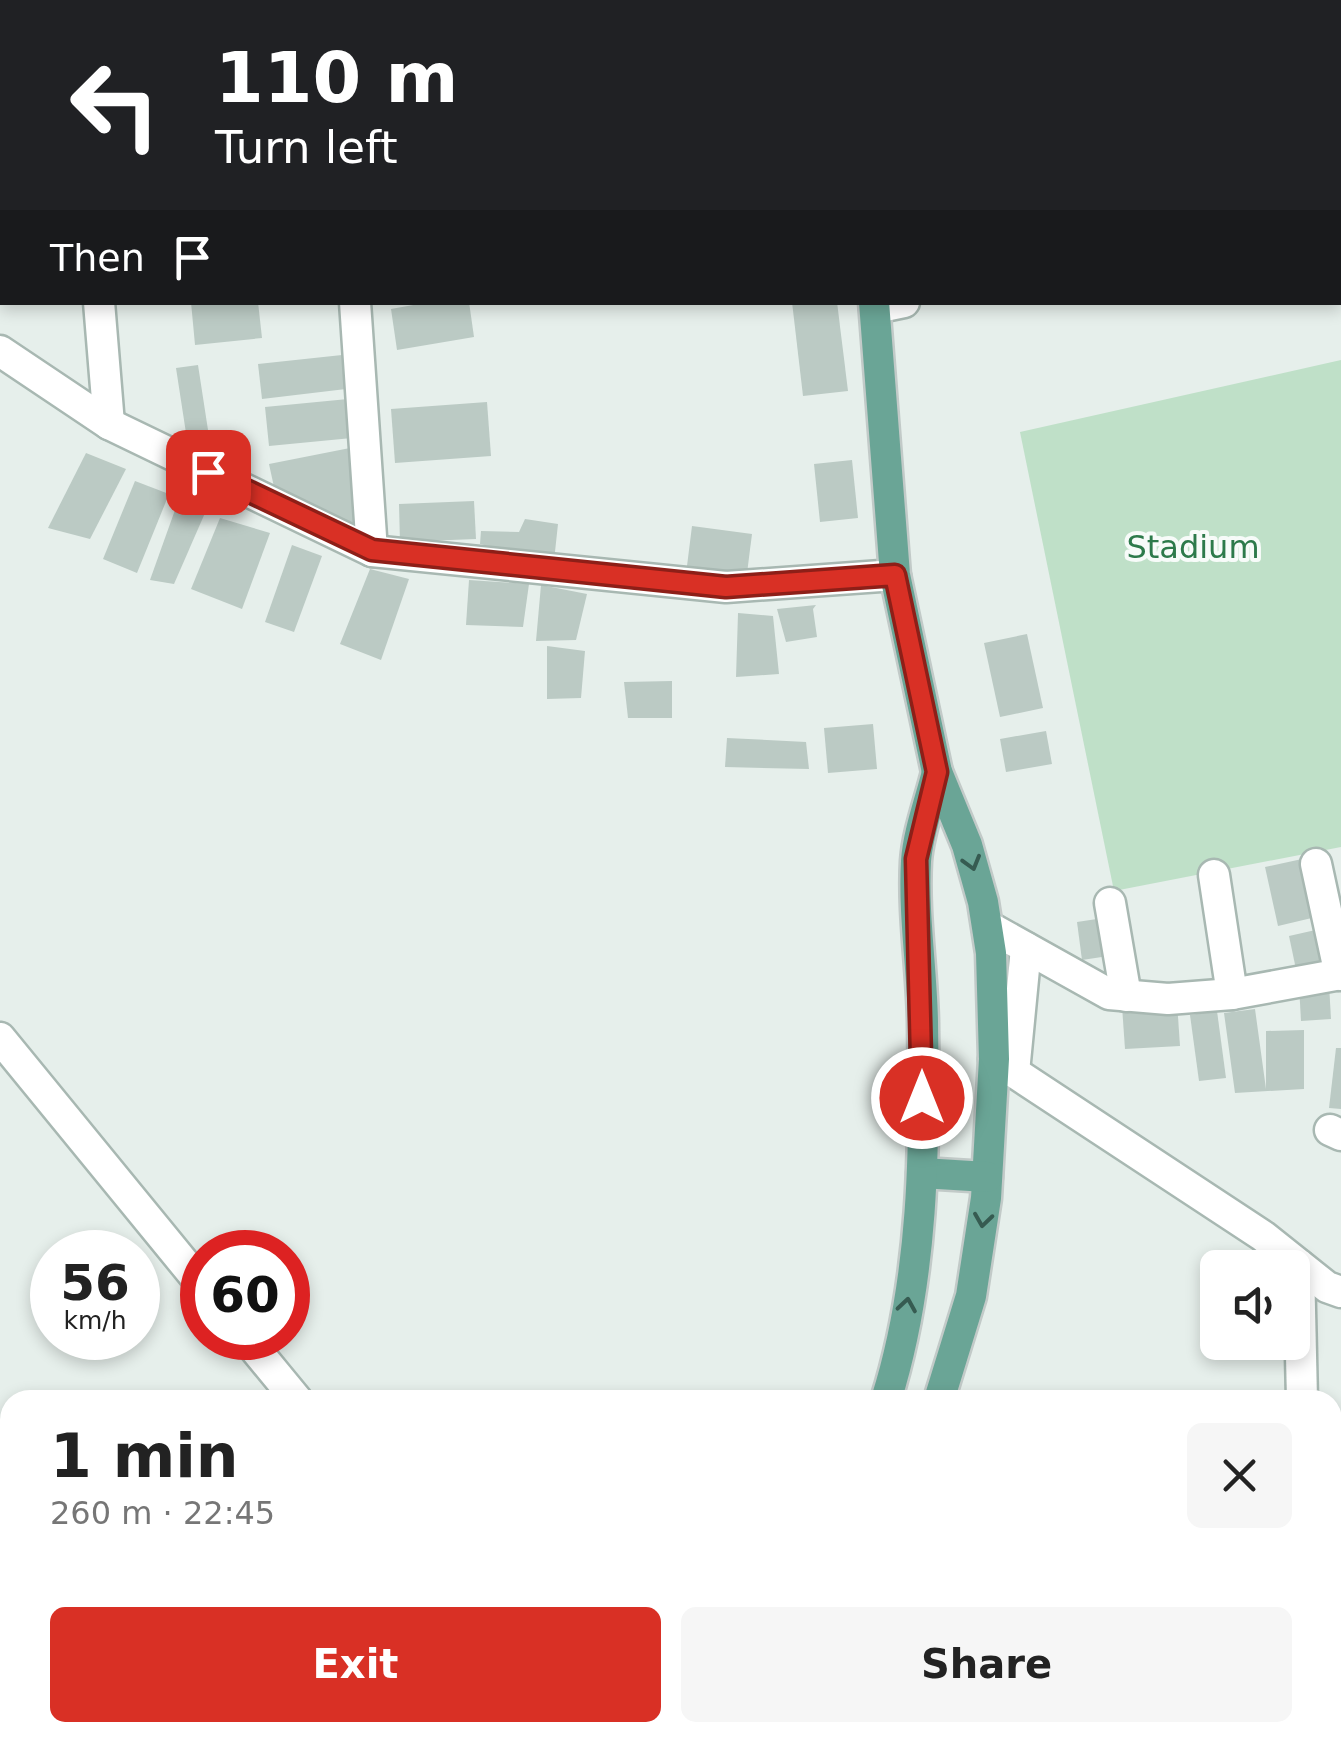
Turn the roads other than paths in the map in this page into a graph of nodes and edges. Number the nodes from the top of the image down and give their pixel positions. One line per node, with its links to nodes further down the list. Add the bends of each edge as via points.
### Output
1 (99, 305): 5 (street)
2 (356, 305): 6 (street)
3 (884, 305): 7 (main road)
4 (0, 351): 5 (street)
5 (108, 424): 6 (street)
6 (372, 550): 7 (street, via 726,587)
7 (895, 575): 8 (main road)
8 (937, 772): 12 (main road, one-way to 12, via 967,845); 19 (main road, via 916,859)
9 (1316, 864): 14 (street)
10 (1214, 875): 15 (street)
11 (1110, 902): 16 (street)
12 (989, 927): 13 (street); 18 (main road)
13 (1026, 948): 16 (street, via 1109,994); 18 (street)
14 (1340, 974): 15 (street)
15 (1232, 994): 16 (street)
16 (1126, 996)
17 (0, 1038): 22 (street)
18 (1004, 1065): 20 (main road); 21 (street)
19 (922, 1174): 20 (main road); 28 (main road, one-way to 19)
20 (986, 1177): 29 (main road, one-way to 29, via 972,1296)
21 (1280, 1250)
22 (180, 1257)
23 (1310, 1273): 24 (street)
24 (1334, 1290)
25 (264, 1360): 27 (street)
26 (1301, 1360): 30 (street)
27 (290, 1390)
28 (889, 1390)
29 (942, 1390)
30 (1302, 1390)

